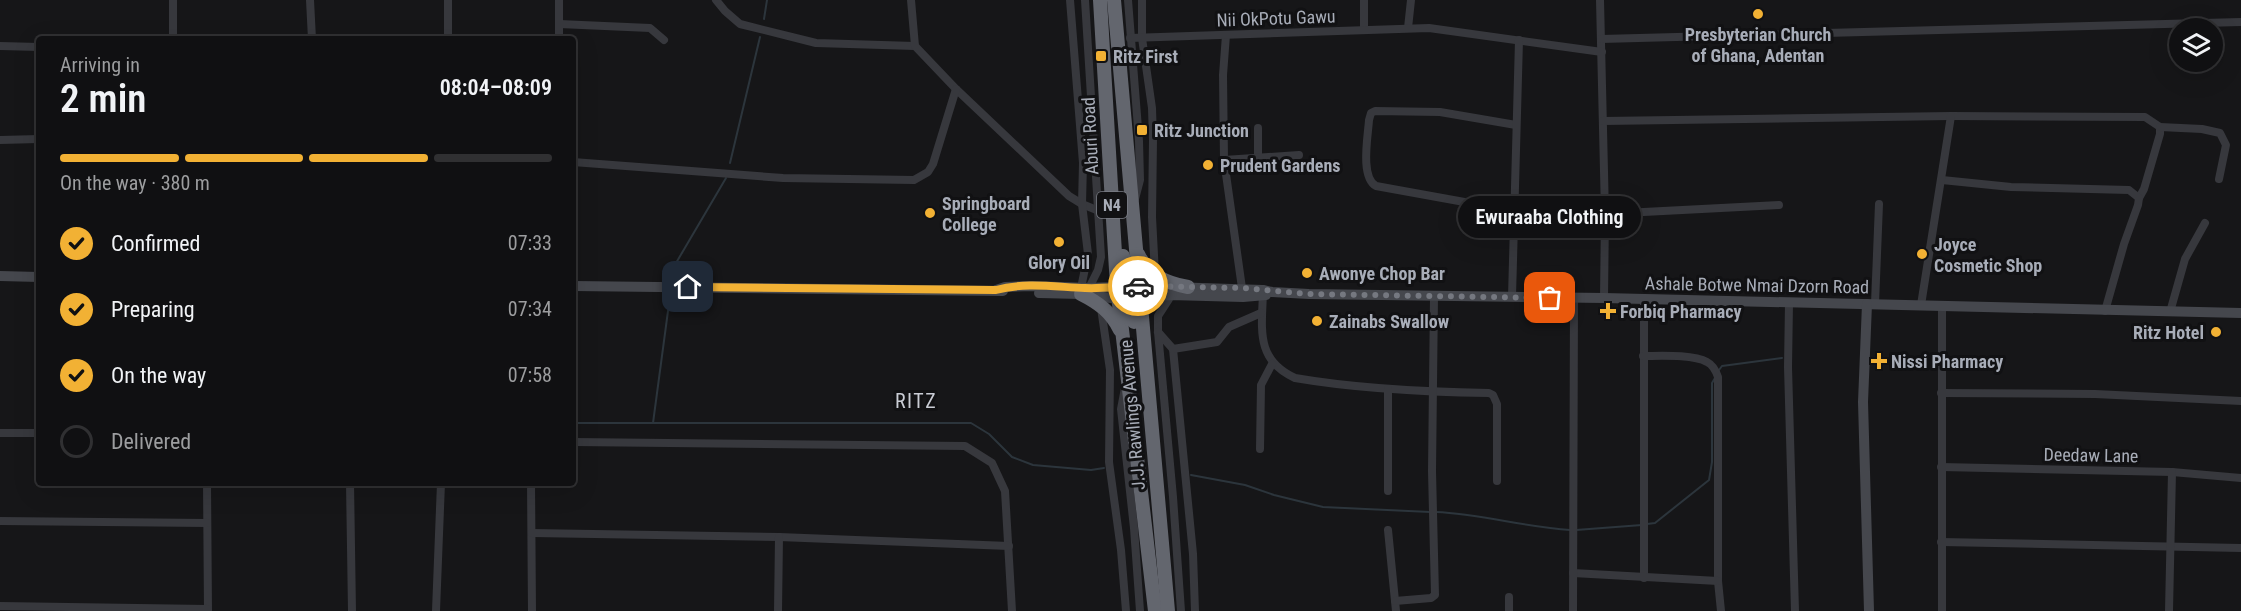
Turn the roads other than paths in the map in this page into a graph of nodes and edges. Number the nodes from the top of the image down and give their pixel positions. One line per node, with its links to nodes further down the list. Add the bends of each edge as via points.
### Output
1 (173, 0): 22 (street)
2 (310, 0): 23 (street)
3 (448, 0): 24 (street)
4 (560, 0): 17 (street)
5 (716, 0): 32 (street, via 740,24 816,43)
6 (911, 0): 32 (street)
7 (1070, 0): 50 (street, via 1083,163)
8 (1086, 0): 20 (street)
9 (1100, 0): 20 (highway, Aburi Road / N4)
10 (1114, 0): 53 (highway, J.J. Rawlings Avenue / N4)
11 (1128, 0): 26 (street)
12 (1142, 0): 27 (street)
13 (1364, 0): 19 (street)
14 (1411, 0): 18 (street)
15 (1600, 0): 28 (street)
16 (2241, 22): 28 (street)
17 (559, 24): 25 (street); 29 (street, via 650,28)
18 (1408, 28): 19 (street, Nii OkPotu Gawu); 30 (street, Nii OkPotu Gawu)
19 (1364, 30): 21 (street, Nii OkPotu Gawu)
20 (1095, 33): 55 (street); 66 (highway, Aburi Road / N4, via 1114,241)
21 (1226, 35): 27 (street, Nii OkPotu Gawu); 45 (street)
22 (172, 36)
23 (312, 36)
24 (448, 36)
25 (559, 36)
26 (1130, 38): 27 (street, Nii OkPotu Gawu); 53 (street, via 1140,180)
27 (1142, 38): 60 (street, via 1152,108)
28 (1601, 39): 34 (street)
29 (664, 40)
30 (1519, 40): 34 (street, Nii OkPotu Gawu); 38 (street)
31 (0, 45): 33 (street)
32 (915, 46): 35 (street)
33 (36, 47)
34 (1602, 52): 37 (street)
35 (956, 89): 46 (street, via 933,164 914,180 783,178); 50 (street)
36 (1951, 116): 37 (street); 39 (street, via 2145,117); 48 (street)
37 (1603, 121): 56 (street)
38 (1516, 125): 54 (street); 54 (street, via 1440,112 1375,111 1369,120 1366,171 1376,186)
39 (2160, 127): 47 (street, via 2220,133 2226,145); 49 (street)
40 (1258, 128): 44 (street)
41 (36, 139): 42 (street)
42 (0, 140)
43 (1299, 155): 44 (street)
44 (1258, 158): 45 (street)
45 (1224, 160): 64 (street)
46 (576, 162)
47 (2219, 179)
48 (1942, 180): 49 (street, via 2011,187 2128,190); 77 (street)
49 (2139, 198): 79 (street)
50 (1082, 204): 55 (street); 65 (street, via 1088,262)
51 (1879, 204): 75 (street)
52 (1779, 205): 56 (street)
53 (1133, 207): 58 (highway, J.J. Rawlings Avenue / N4)
54 (1514, 210): 70 (street)
55 (1099, 211): 65 (street, via 1098,270)
56 (1605, 214): 72 (street)
57 (2205, 223): 80 (street, via 2185,259)
58 (1136, 250): 60 (highway); 66 (highway, J.J. Rawlings Avenue / N4)
59 (0, 276): 61 (main road)
60 (1155, 276): 63 (highway)
61 (36, 278)
62 (576, 286): 65 (main road, via 1005,292)
63 (1188, 287): 64 (main road); 66 (main road)
64 (1242, 288): 67 (main road)
65 (1080, 289): 66 (main road); 76 (highway)
66 (1129, 292): 68 (main road); 84 (highway, Aburi Road / N4); 115 (highway, J.J. Rawlings Avenue / N4, via 1146,361)
67 (1266, 293): 68 (main road); 69 (main road, Ashale Botwe Nmai Dzorn Road); 81 (street)
68 (1170, 295): 83 (street, via 1158,316)
69 (1434, 297): 70 (main road, Ashale Botwe Nmai Dzorn Road); 90 (street)
70 (1512, 297): 71 (main road, Ashale Botwe Nmai Dzorn Road)
71 (1574, 298): 72 (main road, Ashale Botwe Nmai Dzorn Road); 116 (street)
72 (1604, 298): 73 (main road, Ashale Botwe Nmai Dzorn Road)
73 (1644, 300): 74 (main road, Ashale Botwe Nmai Dzorn Road); 86 (street)
74 (1789, 303): 75 (main road, Ashale Botwe Nmai Dzorn Road); 138 (street)
75 (1871, 304): 77 (main road, Ashale Botwe Nmai Dzorn Road); 139 (main road, via 1863,402)
76 (1101, 305): 84 (highway); 128 (street, via 1110,370 1109,462)
77 (1921, 305): 78 (main road, Ashale Botwe Nmai Dzorn Road)
78 (1942, 306): 79 (main road, Ashale Botwe Nmai Dzorn Road); 91 (street)
79 (2105, 311): 80 (main road, Ashale Botwe Nmai Dzorn Road)
80 (2170, 312): 82 (main road, Ashale Botwe Nmai Dzorn Road)
81 (1261, 313): 85 (street, via 1229,327 1217,342); 87 (street, via 1262,333)
82 (2241, 313)
83 (1158, 332): 85 (street); 115 (street)
84 (1123, 335): 88 (highway, Aburi Road / N4)
85 (1173, 349): 133 (street)
86 (1643, 356): 117 (street); 118 (street, via 1696,358 1707,362 1719,377)
87 (1272, 364): 89 (street, via 1295,378); 96 (street, via 1262,385)
88 (1128, 378): 129 (street, via 1121,409); 130 (highway, J.J. Rawlings Avenue / N4)
89 (1388, 389): 90 (street); 105 (street)
90 (1434, 392): 100 (street, via 1493,394 1497,404); 120 (street, via 1435,595)
91 (1941, 393): 92 (street, via 2095,394); 97 (street)
92 (2241, 401)
93 (0, 433): 94 (street)
94 (36, 433)
95 (576, 442): 112 (street, via 965,446 992,463 1005,491)
96 (1260, 449)
97 (1941, 466): 98 (street, Deedaw Lane); 111 (street)
98 (2172, 472): 99 (street, Deedaw Lane); 113 (street)
99 (2241, 478)
100 (1497, 481)
101 (207, 486): 107 (street)
102 (350, 486): 123 (street)
103 (441, 486): 124 (street)
104 (531, 486): 109 (street)
105 (1388, 491)
106 (0, 521): 107 (street)
107 (207, 523): 122 (street)
108 (1388, 530): 120 (street)
109 (532, 533): 110 (street); 125 (street)
110 (779, 537): 112 (street); 126 (street)
111 (1941, 542): 113 (street); 140 (street)
112 (1009, 546): 127 (street)
113 (2172, 546): 114 (street); 141 (street)
114 (2241, 548)
115 (1170, 559): 131 (highway, J.J. Rawlings Avenue / N4); 132 (street)
116 (1573, 573): 117 (street); 136 (street)
117 (1644, 578): 118 (street)
118 (1718, 581): 137 (street)
119 (1509, 597): 135 (street)
120 (1395, 601): 134 (street)
121 (0, 606): 122 (street)
122 (207, 610)
123 (352, 611)
124 (436, 611)
125 (532, 611)
126 (778, 611)
127 (1012, 611)
128 (1126, 611)
129 (1140, 611)
130 (1155, 611)
131 (1168, 611)
132 (1181, 611)
133 (1195, 611)
134 (1396, 611)
135 (1509, 611)
136 (1573, 611)
137 (1721, 611)
138 (1795, 611)
139 (1869, 611)
140 (1942, 611)
141 (2169, 611)

